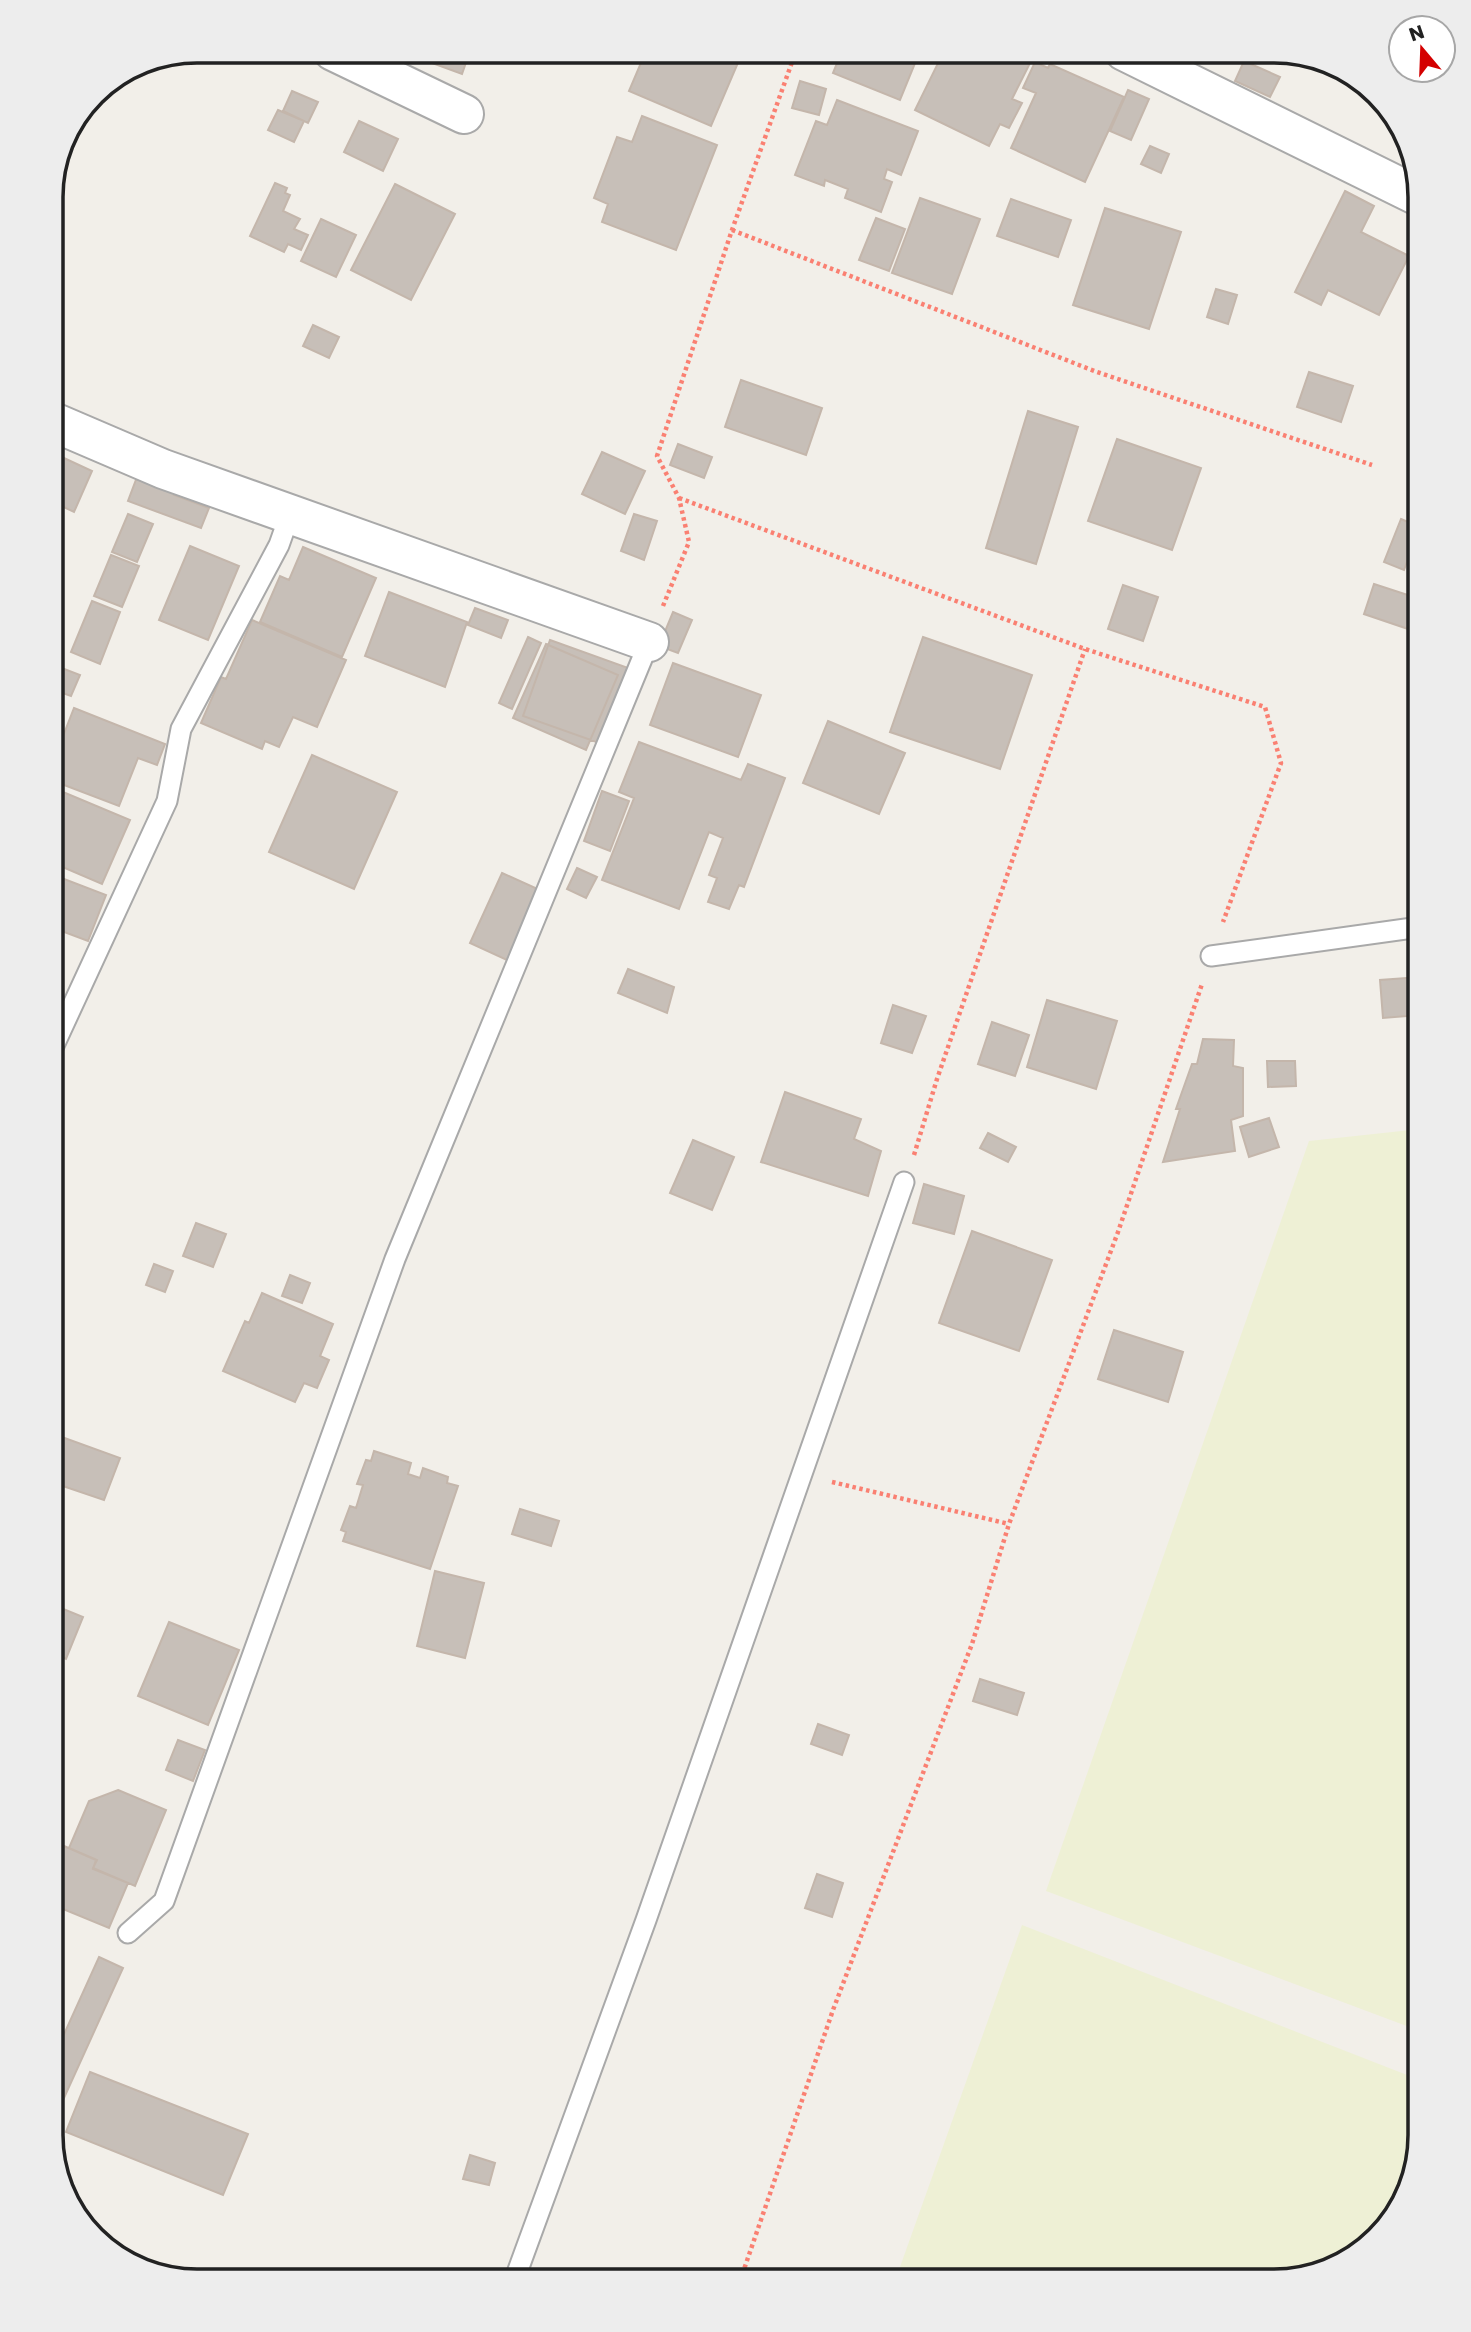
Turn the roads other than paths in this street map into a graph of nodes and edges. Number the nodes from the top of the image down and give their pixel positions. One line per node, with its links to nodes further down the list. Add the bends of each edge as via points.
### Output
1 (359, 63): 3 (street)
2 (1148, 63): 4 (street)
3 (464, 114)
4 (1408, 191)
5 (63, 426): 6 (street, via 163,469)
6 (290, 514): 7 (street); 10 (lane, via 279,545 181,729 167,802)
7 (649, 642): 12 (lane, via 394,1259 164,1901)
8 (1408, 929): 9 (lane)
9 (1211, 956)
10 (63, 1026)
11 (904, 1182): 13 (lane, via 646,1920)
12 (128, 1933)
13 (518, 2269)

